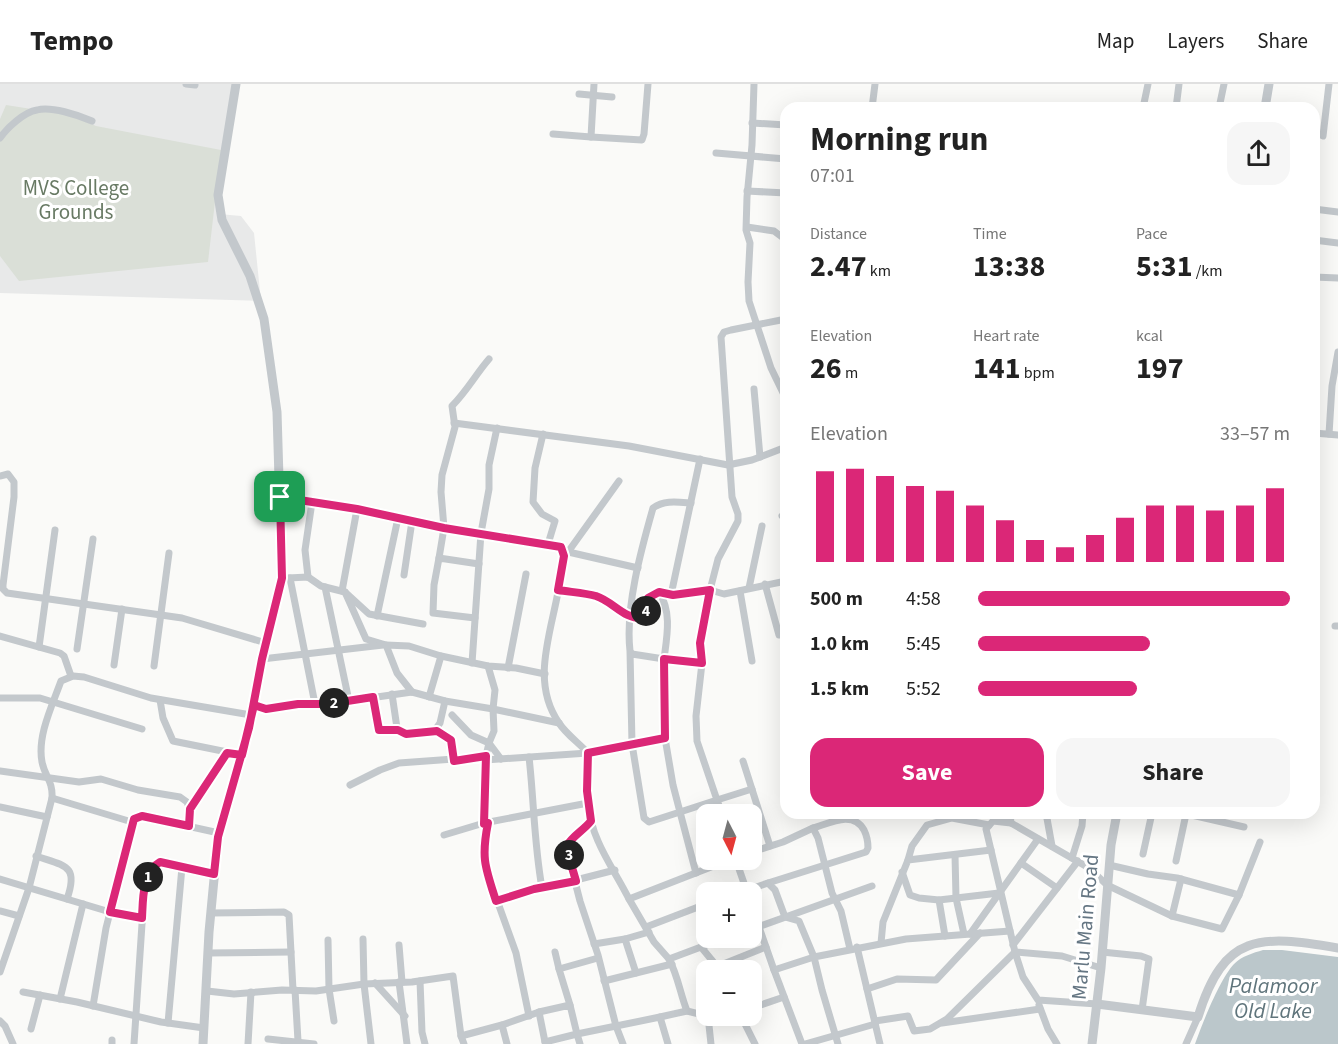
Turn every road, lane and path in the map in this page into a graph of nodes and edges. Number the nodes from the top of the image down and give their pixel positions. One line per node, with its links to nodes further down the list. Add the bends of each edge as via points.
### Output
1 (186, 84): 12 (street)
2 (236, 84): 59 (street, via 218,205 250,276 264,319 277,412)
3 (594, 84): 14 (street)
4 (648, 84): 26 (street, via 642,140)
5 (754, 84): 22 (street)
6 (875, 84): 16 (street)
7 (1148, 84): 17 (street)
8 (1179, 84): 18 (street)
9 (1224, 84): 19 (street)
10 (1269, 84): 20 (street)
11 (1329, 84): 25 (street)
12 (195, 85)
13 (579, 94): 14 (street)
14 (594, 95): 15 (street); 26 (street)
15 (612, 97)
16 (873, 102)
17 (1144, 102)
18 (1177, 102)
19 (1221, 102)
20 (1266, 102)
21 (92, 120): 27 (street, via 73,112 37,110 9,126)
22 (752, 123): 23 (street); 29 (street)
23 (780, 125)
24 (553, 134): 26 (street)
25 (1323, 135)
26 (591, 136)
27 (0, 138)
28 (716, 153): 29 (street)
29 (751, 156): 30 (street); 31 (street)
30 (780, 158)
31 (747, 191): 32 (street); 35 (street)
32 (780, 193)
33 (1320, 210): 34 (street)
34 (1338, 212)
35 (747, 227): 36 (street); 42 (street, via 749,301)
36 (780, 236)
37 (1320, 241): 38 (street)
38 (1338, 243)
39 (1320, 277): 40 (street)
40 (1338, 278)
41 (780, 320): 42 (street)
42 (756, 323): 45 (street, via 771,368); 56 (street, via 724,332 721,337)
43 (1338, 352): 51 (street)
44 (489, 358): 47 (street, via 452,406)
45 (780, 381)
46 (754, 388): 54 (street)
47 (454, 423): 48 (street); 66 (street, via 442,475)
48 (497, 428): 50 (street); 68 (street)
49 (1320, 433): 51 (street)
50 (543, 434): 55 (street); 70 (street, via 533,502 542,514 555,521)
51 (1329, 434): 52 (street)
52 (1338, 435)
53 (780, 449): 54 (street)
54 (760, 457): 56 (street)
55 (700, 459): 56 (street); 61 (street)
56 (730, 465): 85 (street, via 738,521 718,559)
57 (0, 476): 90 (street, via 8,474 14,482 3,589)
58 (619, 481): 71 (street)
59 (280, 497): 60 (street); 79 (street)
60 (312, 502): 62 (street); 78 (street, via 305,550)
61 (691, 503): 75 (street, via 659,503 653,508); 89 (street)
62 (357, 509): 63 (street); 87 (street)
63 (398, 518): 64 (street); 94 (street)
64 (412, 521): 66 (street); 77 (street)
65 (762, 526): 83 (street)
66 (444, 528): 68 (street); 73 (street)
67 (55, 530): 90 (street)
68 (481, 533): 70 (street); 74 (street)
69 (93, 538): 91 (street)
70 (548, 544): 71 (street)
71 (565, 551): 75 (street); 84 (street)
72 (169, 553): 93 (street)
73 (439, 558): 74 (street); 96 (street, via 432,613)
74 (479, 564): 96 (street)
75 (638, 568): 95 (street)
76 (526, 574): 116 (street)
77 (404, 575)
78 (308, 577): 79 (street); 82 (street)
79 (286, 578): 100 (street); 106 (street)
80 (780, 582): 81 (street)
81 (765, 584): 83 (street); 98 (street)
82 (325, 587): 87 (street); 104 (street)
83 (749, 588): 86 (street)
84 (558, 590): 95 (street, via 596,596); 117 (street, via 546,641)
85 (710, 590): 86 (street, via 724,594); 89 (street); 112 (street, via 700,643)
86 (740, 591): 110 (street)
87 (343, 592): 94 (street); 101 (street, via 366,639)
88 (659, 592): 89 (street); 95 (street, via 648,598 643,618); 109 (street, via 668,613)
89 (671, 594)
90 (45, 599): 91 (street); 102 (street)
91 (83, 604): 92 (street); 103 (street)
92 (122, 609): 93 (street); 113 (street)
93 (162, 615): 100 (street); 114 (street)
94 (377, 616): 97 (street)
95 (631, 616): 105 (street)
96 (475, 618): 111 (street)
97 (423, 624)
98 (779, 635)
99 (0, 636): 102 (street)
100 (266, 643): 108 (street)
101 (386, 645): 104 (street); 107 (street, via 409,646); 119 (street, via 397,673)
102 (39, 647): 118 (street, via 60,652)
103 (77, 649)
104 (338, 651): 106 (street); 125 (street)
105 (630, 651): 109 (street); 139 (street)
106 (305, 655): 108 (street); 128 (street)
107 (441, 656): 111 (street); 122 (street)
108 (262, 659): 129 (street)
109 (664, 659): 112 (street); 137 (street)
110 (752, 661)
111 (471, 663): 115 (street)
112 (702, 663): 153 (street, via 697,741)
113 (114, 664)
114 (154, 666)
115 (488, 666): 116 (street); 130 (street, via 495,690)
116 (508, 668): 117 (street)
117 (545, 674): 133 (street, via 544,693)
118 (70, 676): 124 (street); 127 (street, via 61,681)
119 (412, 692): 120 (street); 122 (street)
120 (392, 694): 121 (street); 135 (street)
121 (373, 697): 125 (street); 135 (street, via 379,730)
122 (429, 697): 126 (street)
123 (0, 698): 127 (street, via 40,698)
124 (160, 700): 132 (street); 140 (street, via 174,741)
125 (349, 701): 128 (street)
126 (445, 701): 130 (street); 136 (street)
127 (53, 702): 134 (street); 149 (street, via 42,741 43,766)
128 (315, 704): 129 (street, via 266,709)
129 (254, 705): 132 (street)
130 (493, 709): 133 (street); 138 (street, via 494,730)
131 (452, 715): 138 (street, via 471,735)
132 (251, 716): 142 (street)
133 (559, 723): 141 (street)
134 (142, 729)
135 (398, 730): 136 (street, via 406,734)
136 (437, 731): 145 (street, via 451,740)
137 (665, 738): 139 (street); 158 (street)
138 (489, 743): 144 (street); 146 (street)
139 (632, 744): 141 (street); 158 (street, via 646,821 654,822)
140 (227, 753): 142 (street); 157 (street)
141 (588, 753): 143 (street); 154 (street)
142 (242, 755): 180 (street)
143 (529, 757): 146 (street); 159 (street)
144 (485, 758): 145 (street); 146 (street); 174 (street)
145 (454, 759): 150 (street, via 388,766)
146 (501, 759)
147 (743, 761): 151 (street)
148 (0, 771): 149 (street)
149 (49, 777): 152 (street); 157 (street, via 79,782 110,780 138,790 180,797)
150 (350, 785)
151 (752, 789): 153 (street); 184 (street)
152 (52, 798): 160 (street); 173 (street)
153 (717, 800): 155 (street); 158 (street)
154 (588, 803): 159 (street); 172 (street)
155 (718, 804)
156 (0, 807): 160 (street)
157 (190, 809): 177 (street)
158 (680, 812): 201 (street)
159 (535, 814): 174 (street); 211 (street)
160 (47, 817): 190 (street)
161 (844, 819): 179 (street)
162 (853, 819): 195 (street, via 867,836 866,852)
163 (948, 819): 191 (street, via 927,825 912,846)
164 (957, 819): 176 (street)
165 (1011, 819): 175 (street)
166 (1047, 819): 185 (street)
167 (1083, 819): 192 (street)
168 (1116, 819): 196 (street, Marlu Main Road)
169 (1151, 819): 188 (street)
170 (1183, 819): 193 (street)
171 (1210, 819): 178 (street)
172 (591, 821): 198 (street, via 597,841); 205 (street, via 566,847)
173 (132, 822): 177 (street, via 142,816); 224 (street)
174 (486, 823): 181 (street); 220 (street, via 484,864)
175 (1011, 823): 176 (street, via 993,821); 182 (street)
176 (989, 825): 187 (street, via 986,829)
177 (189, 826): 180 (street)
178 (1244, 827)
179 (813, 828): 184 (street); 195 (street)
180 (219, 833): 202 (street)
181 (444, 835)
182 (1038, 839): 185 (street); 194 (street)
183 (1260, 842): 214 (street)
184 (770, 846): 186 (street)
185 (1052, 846): 192 (street)
186 (762, 849)
187 (991, 850): 189 (street); 213 (street)
188 (1143, 854)
189 (955, 855): 191 (street); 215 (street)
190 (36, 856): 210 (street); 216 (street, via 71,872 73,880)
191 (908, 860): 200 (street)
192 (1075, 860): 208 (street); 212 (street)
193 (1176, 861)
194 (1021, 862): 212 (street); 213 (street)
195 (824, 865): 206 (street); 218 (street)
196 (1109, 865): 204 (street); 208 (street, Marlu Main Road)
197 (183, 867): 202 (street); 229 (street, via 160,862 152,868); 295 (street)
198 (615, 870): 205 (street); 217 (street)
199 (704, 870): 201 (street)
200 (902, 872): 219 (street, via 910,895); 240 (street, via 883,922)
201 (696, 873): 217 (street)
202 (214, 874): 225 (street)
203 (0, 879): 210 (street)
204 (1181, 879): 214 (street); 227 (street)
205 (576, 880): 211 (street); 241 (street)
206 (768, 883): 207 (street); 228 (street, via 775,890)
207 (762, 885)
208 (1107, 885): 227 (street); 251 (street, Marlu Main Road)
209 (872, 886): 218 (street)
210 (29, 888): 216 (street); 226 (street)
211 (542, 888): 220 (street)
212 (1057, 888): 247 (street)
213 (1000, 892): 215 (street); 232 (street); 234 (street)
214 (1239, 895): 227 (street, via 1222,929)
215 (956, 898): 219 (street); 234 (street)
216 (67, 899): 221 (street)
217 (629, 899): 231 (street)
218 (835, 900): 228 (street); 246 (street)
219 (939, 900): 235 (street)
220 (496, 901): 289 (street, via 516,953)
221 (83, 904): 224 (street); 276 (street)
222 (696, 908): 231 (street)
223 (0, 911): 226 (street)
224 (110, 912): 229 (street); 281 (street)
225 (211, 913): 249 (street, via 284,912 289,915); 252 (street)
226 (19, 916): 261 (street)
227 (1172, 916)
228 (785, 917): 230 (street); 253 (street, via 799,921)
229 (142, 918): 287 (street)
230 (762, 925)
231 (647, 930): 237 (street); 257 (street)
232 (1010, 931): 233 (street); 247 (street)
233 (980, 933): 234 (street); 269 (street, via 936,980 897,979)
234 (967, 934): 235 (street)
235 (945, 936): 240 (street)
236 (363, 939): 267 (street)
237 (625, 939): 241 (street); 262 (street)
238 (328, 940): 268 (street)
239 (762, 942): 243 (street)
240 (881, 943): 246 (street)
241 (594, 944): 254 (street)
242 (399, 945): 265 (street)
243 (765, 947): 256 (street); 260 (street)
244 (699, 948): 257 (street)
245 (702, 948): 255 (street)
246 (854, 948): 253 (street); 269 (street)
247 (1014, 948): 258 (street); 277 (street, via 1023,976); 296 (street)
248 (1338, 948): 291 (street, via 1282,940 1244,947 1219,969)
249 (291, 952): 252 (street); 270 (street)
250 (555, 952): 259 (street)
251 (1102, 952): 258 (street, Marlu Main Road); 283 (street, via 1149,959)
252 (208, 953): 271 (street)
253 (814, 957): 260 (street); 305 (street)
254 (598, 958): 259 (street); 264 (street)
255 (711, 960)
256 (737, 960)
257 (670, 962): 262 (street); 284 (street, via 678,975)
258 (1101, 968): 278 (street, Marlu Main Road)
259 (559, 969): 279 (street)
260 (774, 970): 275 (street)
261 (0, 972)
262 (636, 973): 264 (street)
263 (420, 981): 265 (street); 304 (street, via 453,976); 316 (street)
264 (604, 981): 298 (street)
265 (401, 982): 266 (street); 288 (street)
266 (375, 983): 267 (street); 288 (street)
267 (364, 984): 268 (street); 314 (street)
268 (329, 989): 270 (street); 293 (street)
269 (867, 989): 294 (street)
270 (294, 990): 273 (street); 307 (street)
271 (207, 991): 273 (street); 301 (street)
272 (23, 992): 274 (street)
273 (250, 992): 312 (street)
274 (40, 995): 276 (street); 302 (street)
275 (784, 997): 280 (street); 324 (street)
276 (60, 999): 281 (street)
277 (1038, 1000): 278 (street); 282 (street)
278 (1097, 1004): 283 (street); 328 (street, Marlu Main Road)
279 (570, 1005): 285 (street); 303 (street)
280 (762, 1005)
281 (93, 1006): 287 (street)
282 (1040, 1009): 296 (street); 327 (street)
283 (1142, 1010): 291 (street)
284 (687, 1011): 286 (street); 290 (street)
285 (539, 1012): 289 (street); 308 (street)
286 (696, 1013)
287 (135, 1016): 295 (street); 310 (street)
288 (405, 1016): 315 (street)
289 (529, 1016): 297 (street)
290 (660, 1017): 298 (street); 321 (street)
291 (1198, 1017): 329 (street)
292 (0, 1021): 309 (street)
293 (334, 1021)
294 (875, 1022): 296 (street, via 908,1016 914,1031); 305 (street); 326 (street)
295 (168, 1023): 301 (street)
296 (939, 1024)
297 (502, 1025): 304 (street); 318 (street)
298 (616, 1026): 303 (street); 320 (street)
299 (709, 1026): 322 (street)
300 (746, 1026): 323 (street)
301 (204, 1028): 311 (street)
302 (31, 1029)
303 (577, 1034): 308 (street); 319 (street)
304 (461, 1036): 317 (street)
305 (836, 1036): 324 (street); 325 (street)
306 (268, 1039): 307 (street)
307 (298, 1041): 313 (street)
308 (546, 1043)
309 (12, 1044)
310 (134, 1044)
311 (203, 1044)
312 (248, 1044)
313 (314, 1044)
314 (371, 1044)
315 (407, 1044)
316 (425, 1044)
317 (464, 1044)
318 (507, 1044)
319 (580, 1044)
320 (623, 1044)
321 (668, 1044)
322 (711, 1044)
323 (755, 1044)
324 (803, 1044)
325 (838, 1044)
326 (880, 1044)
327 (1057, 1044)
328 (1092, 1044)
329 (1186, 1044)

